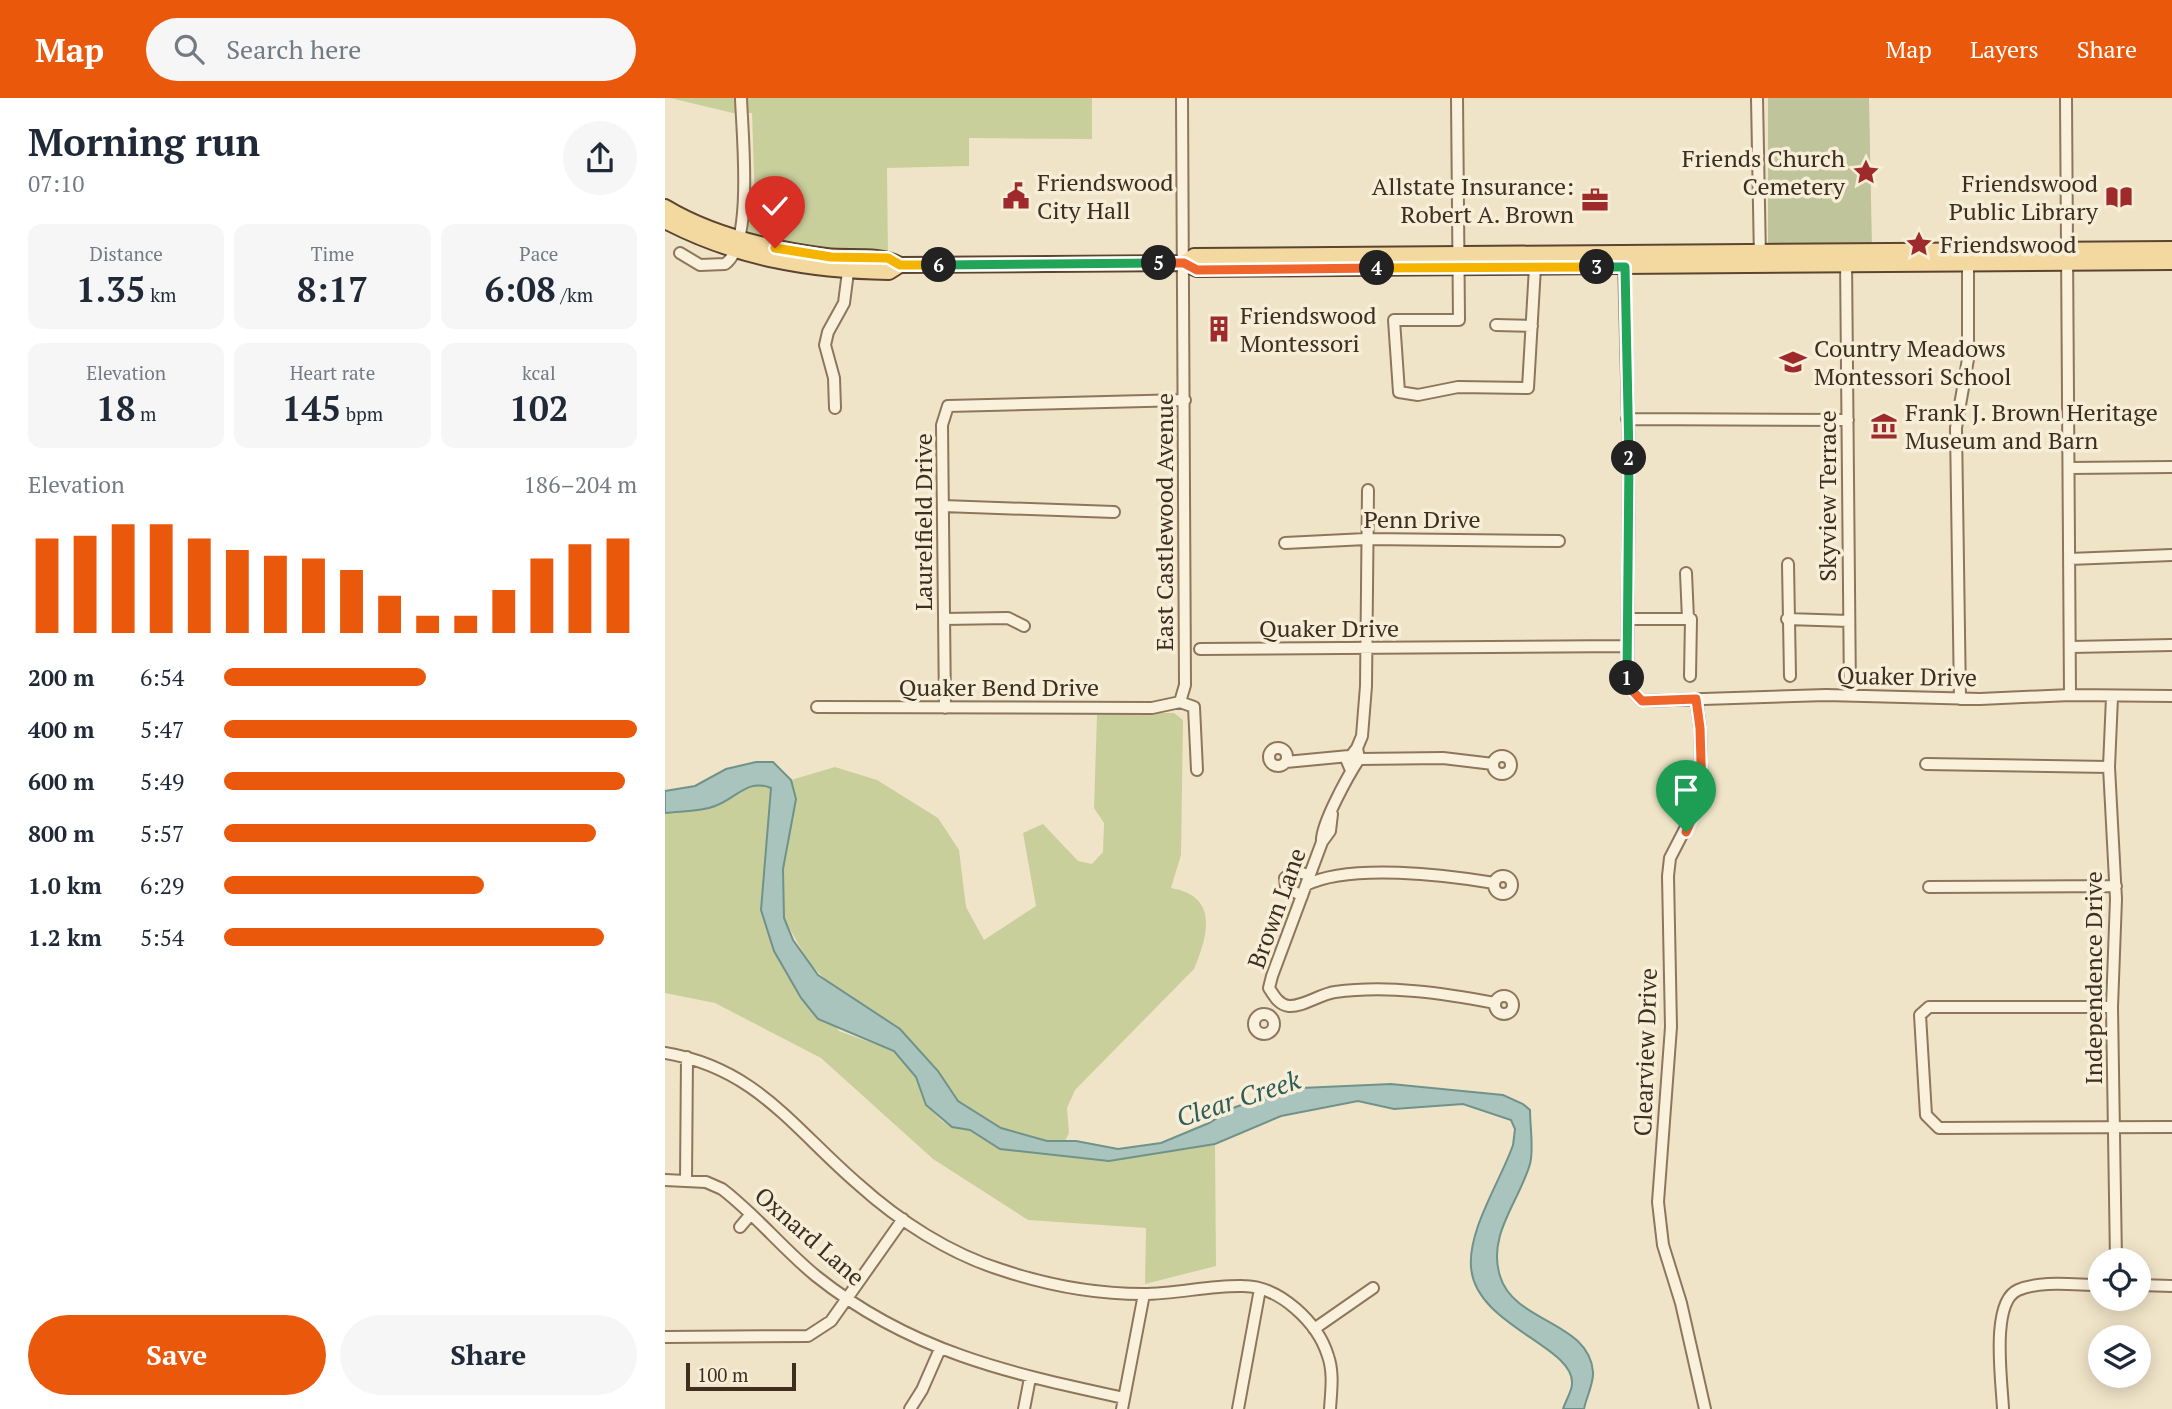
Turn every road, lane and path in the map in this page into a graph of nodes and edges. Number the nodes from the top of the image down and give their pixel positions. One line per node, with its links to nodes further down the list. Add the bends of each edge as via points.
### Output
1 (741, 98): 8 (street, via 743,219)
2 (1182, 98): 18 (street, East Castlewood Avenue)
3 (1457, 98): 16 (street)
4 (1757, 98): 13 (street)
5 (2066, 98): 11 (street)
6 (665, 206): 8 (main road)
7 (665, 221): 8 (main road)
8 (738, 245): 10 (street, via 730,261 715,266 700,265); 19 (main road)
9 (2172, 249): 11 (main road)
10 (680, 253)
11 (2068, 257): 12 (main road); 17 (main road); 28 (street)
12 (1968, 258): 14 (main road); 57 (street, via 1968,359 1955,428)
13 (1760, 259): 14 (main road); 15 (main road)
14 (1846, 259): 26 (street, Skyview Terrace)
15 (1624, 260): 16 (main road); 20 (main road); 25 (street)
16 (1459, 261): 18 (main road, via 1194,256); 20 (main road); 22 (street, via 1459,320 1394,320 1399,392 1417,395 1458,387 1528,388)
17 (2172, 262)
18 (1184, 263): 19 (main road, via 900,265 888,258); 23 (street, East Castlewood Avenue)
19 (849, 265): 24 (street, via 844,303 825,345 834,378)
20 (1535, 267): 22 (street)
21 (1496, 325): 22 (street)
22 (1532, 326)
23 (1185, 400): 30 (street, Laurelfield Drive, via 948,406 942,425); 58 (street, East Castlewood Avenue, via 1185,685)
24 (835, 408)
25 (1627, 419): 26 (street); 40 (street)
26 (1848, 420): 43 (street, Skyview Terrace)
27 (2172, 467): 28 (street)
28 (2069, 468): 36 (street)
29 (1368, 490): 32 (street, Brown Lane)
30 (943, 506): 31 (street); 39 (street, Laurelfield Drive)
31 (1114, 512)
32 (1366, 539): 33 (street, Penn Drive); 34 (street, Penn Drive); 49 (street, Brown Lane)
33 (1559, 541)
34 (1285, 543)
35 (2172, 555): 36 (street)
36 (2069, 559): 47 (street)
37 (1788, 564): 42 (street)
38 (1686, 573): 41 (street)
39 (944, 619): 44 (street, via 1008,618); 60 (street, Laurelfield Drive)
40 (1628, 619): 41 (street); 46 (street)
41 (1688, 619): 50 (street)
42 (1787, 619): 43 (street); 51 (street)
43 (1849, 621): 53 (street, Skyview Terrace)
44 (1024, 626)
45 (2172, 645): 47 (street)
46 (1627, 646): 49 (street, Quaker Drive); 56 (street, Quaker Drive, via 1627,685 1641,700)
47 (2071, 647): 52 (street)
48 (1200, 649): 49 (street, Quaker Drive)
49 (1366, 649): 61 (street, Brown Lane)
50 (1690, 676)
51 (1790, 676)
52 (2070, 695): 55 (street, Quaker Drive); 57 (street, Quaker Drive)
53 (1850, 696): 56 (street, Quaker Drive); 57 (street, Quaker Drive)
54 (2172, 696): 55 (street, Quaker Drive)
55 (2112, 697): 67 (street, Independence Drive)
56 (1696, 699): 105 (street, Clearview Drive, via 1702,796 1670,859 1668,876 1671,1027 1658,1202 1663,1245)
57 (1960, 699)
58 (1180, 702): 60 (street, Quaker Bend Drive, via 1152,708); 68 (street, via 1194,707)
59 (817, 707): 60 (street, Quaker Bend Drive)
60 (945, 708)
61 (1362, 736): 62 (street, Brown Lane); 63 (street, via 1369,748)
62 (1355, 754): 63 (street); 64 (street); 69 (street, Brown Lane, via 1322,828)
63 (1383, 757): 65 (street)
64 (1286, 762)
65 (1493, 764)
66 (1926, 764): 67 (street)
67 (2109, 766): 73 (street, Independence Drive)
68 (1197, 770)
69 (1315, 862): 70 (street); 71 (street, Brown Lane)
70 (1332, 877): 71 (street); 72 (street, via 1417,874)
71 (1308, 880): 75 (street, Brown Lane); 75 (street, via 1294,871 1285,878 1286,887)
72 (1494, 883)
73 (2116, 886): 74 (street); 78 (street, Independence Drive)
74 (1929, 887)
75 (1301, 896): 76 (street, Brown Lane)
76 (1277, 997): 76 (street, Brown Lane, via 1268,1015); 77 (street, via 1291,1006 1333,992 1409,990)
77 (1495, 1003)
78 (2112, 1007): 82 (street, Independence Drive); 82 (street, via 1929,1007 1920,1015 1923,1103 1926,1115 1938,1127)
79 (665, 1053): 80 (street)
80 (687, 1057): 84 (street); 86 (street, via 743,1079 765,1095 857,1184)
81 (2172, 1127): 82 (street)
82 (2114, 1129): 88 (street, Independence Drive)
83 (665, 1180): 84 (street, Oxnard Lane)
84 (686, 1180): 85 (street, Oxnard Lane, via 722,1189)
85 (751, 1214): 87 (street); 95 (street, Oxnard Lane)
86 (903, 1219): 94 (street, via 952,1250 1003,1271 1083,1290); 95 (street)
87 (740, 1227)
88 (2116, 1248)
89 (2088, 1285): 106 (street, via 2028,1287 2006,1300 2000,1316)
90 (2151, 1285): 91 (street)
91 (2172, 1286)
92 (1373, 1288): 96 (street)
93 (1260, 1289): 94 (street, via 1224,1286); 96 (street, via 1295,1308); 103 (street)
94 (1144, 1294): 100 (street)
95 (848, 1299): 97 (street, via 831,1321 808,1336); 98 (street, Oxnard Lane)
96 (1314, 1329): 104 (street, via 1329,1358)
97 (665, 1337)
98 (940, 1349): 99 (street, Oxnard Lane); 101 (street)
99 (1030, 1378): 100 (street, Oxnard Lane); 102 (street)
100 (1123, 1403)
101 (910, 1409)
102 (1024, 1409)
103 (1238, 1409)
104 (1330, 1409)
105 (1705, 1409)
106 (2003, 1409)

